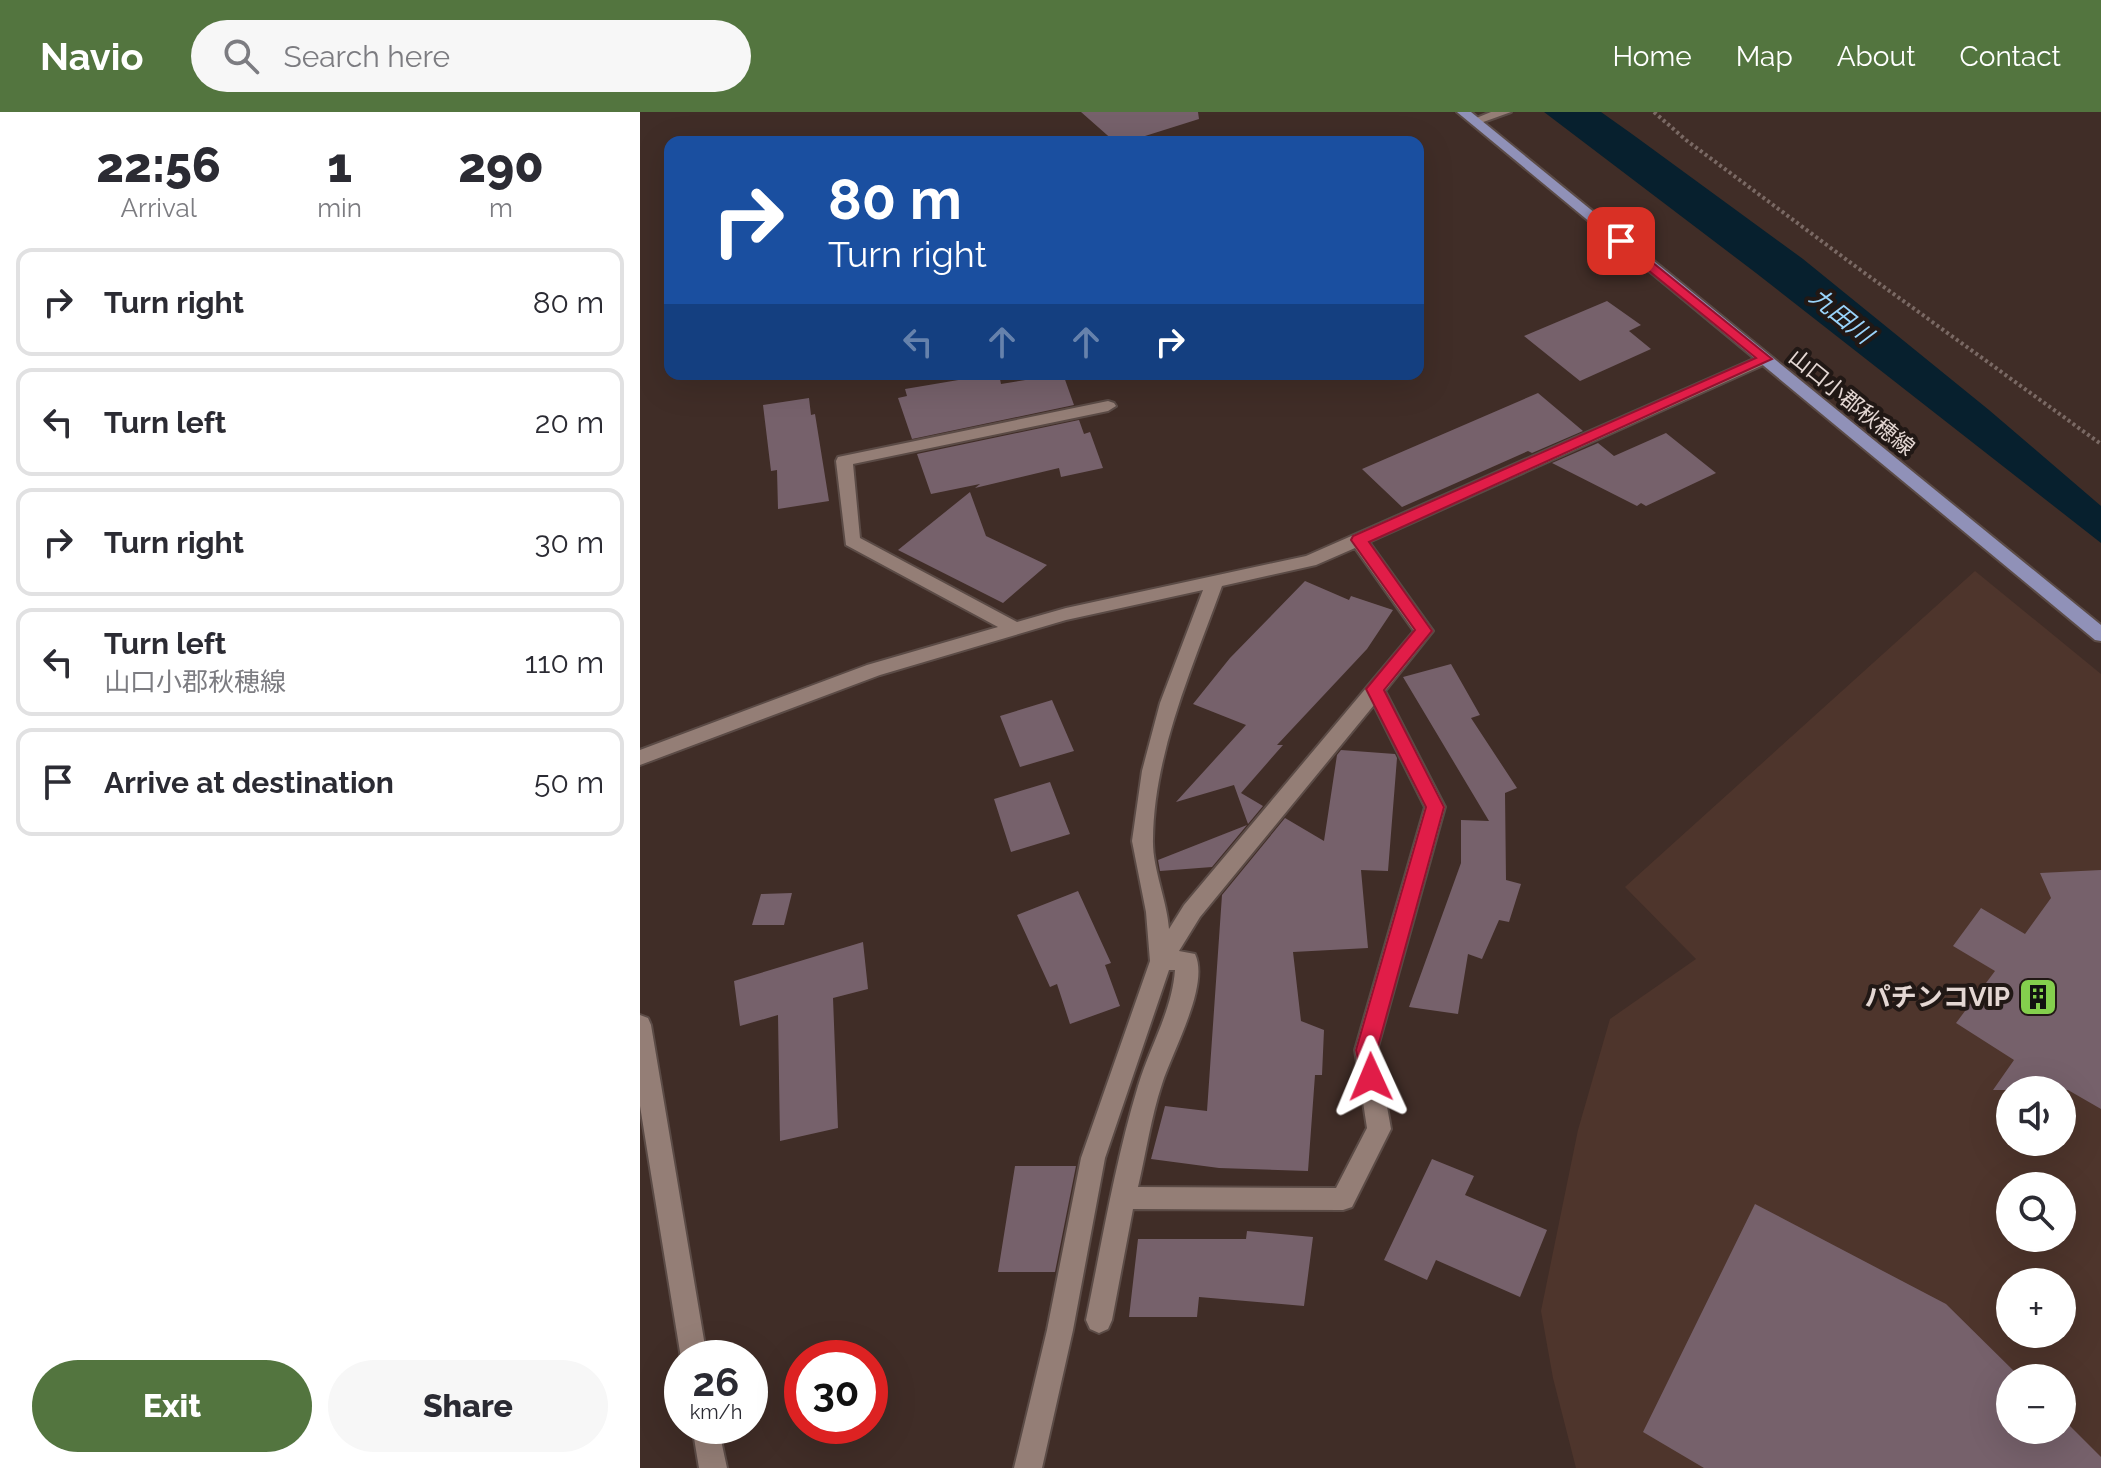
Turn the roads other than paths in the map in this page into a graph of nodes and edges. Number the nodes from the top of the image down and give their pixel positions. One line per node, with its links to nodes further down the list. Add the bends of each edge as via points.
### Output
1 (1501, 113): 2 (street)
2 (1469, 117): 3 (main road, 山口小郡秋穂線)
3 (1765, 359): 5 (street); 8 (main road, 山口小郡秋穂線)
4 (1108, 406): 7 (street, via 844,461 852,541)
5 (1359, 540): 6 (street, via 1310,561); 9 (street, via 1424,631)
6 (1214, 584): 7 (street); 11 (street, via 1170,703 1142,841)
7 (1014, 628): 10 (street, via 874,670)
8 (2101, 635)
9 (1375, 689): 11 (street, via 1192,911); 13 (street, via 1435,807 1366,1050 1379,1129 1343,1199)
10 (640, 758)
11 (1161, 961): 13 (street, via 1187,960 1184,996 1150,1085); 18 (street, via 1093,1158)
12 (640, 1025): 15 (street)
13 (1123, 1198): 14 (street)
14 (1099, 1320)
15 (691, 1340)
16 (708, 1444): 17 (street)
17 (713, 1468)
18 (1028, 1468)

